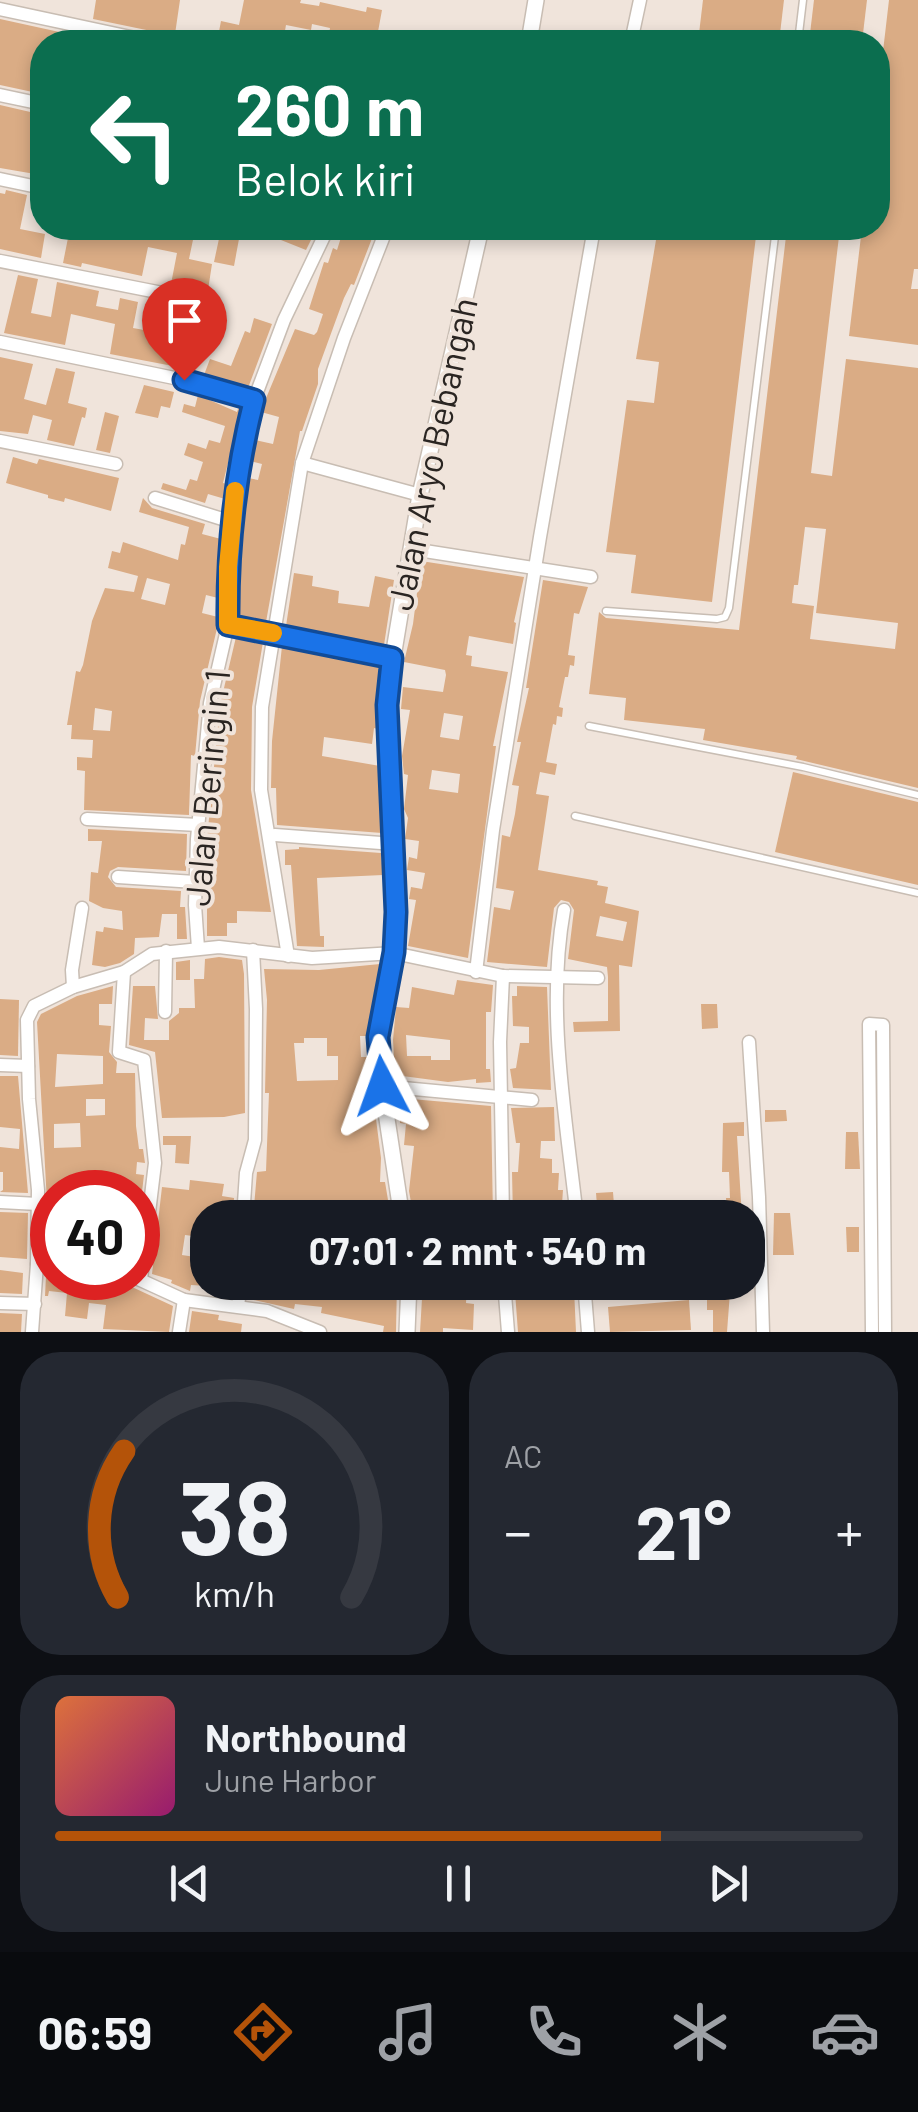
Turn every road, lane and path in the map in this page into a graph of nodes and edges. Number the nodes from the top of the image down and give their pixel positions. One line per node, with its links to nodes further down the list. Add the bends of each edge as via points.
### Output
1 (536, 0): 6 (street)
2 (640, 0): 7 (street)
3 (803, 0): 8 (lane)
4 (0, 9): 5 (street)
5 (98, 30)
6 (531, 30)
7 (634, 30)
8 (799, 30)
9 (0, 95): 10 (street)
10 (30, 101)
11 (0, 179): 12 (street)
12 (30, 185)
13 (322, 240): 21 (street, Jalan Beringin 1)
14 (382, 240): 23 (street)
15 (478, 240): 25 (street, Jalan Aryo Bebangah)
16 (592, 240): 29 (street)
17 (775, 240): 31 (lane, via 729,608 718,619)
18 (0, 261): 19 (street)
19 (213, 303)
20 (0, 342): 21 (street)
21 (254, 400): 27 (street, Jalan Beringin 1)
22 (0, 441): 24 (street)
23 (302, 462): 25 (street); 33 (street)
24 (116, 464)
25 (420, 495): 28 (street, Jalan Aryo Bebangah)
26 (155, 498): 27 (street)
27 (232, 522): 32 (street, Jalan Beringin 1)
28 (412, 549): 29 (street); 34 (street, Jalan Aryo Bebangah)
29 (536, 571): 30 (street); 53 (street)
30 (592, 577)
31 (606, 611)
32 (228, 625): 33 (street); 39 (street, Jalan Beringin 1, via 212,692)
33 (274, 633): 34 (street); 51 (street, via 260,724 261,790)
34 (392, 658): 41 (street, Jalan Aryo Bebangah, via 387,705)
35 (589, 726): 36 (lane)
36 (918, 795)
37 (575, 816): 44 (lane)
38 (87, 819): 39 (street)
39 (198, 824): 43 (street, Jalan Beringin 1)
40 (275, 835): 41 (street)
41 (394, 844): 50 (street, Jalan Aryo Bebangah)
42 (118, 877): 43 (street)
43 (195, 882): 47 (street, Jalan Beringin 1)
44 (918, 893)
45 (82, 908): 57 (street)
46 (564, 910): 56 (street)
47 (198, 948): 48 (street); 49 (street)
48 (253, 950): 51 (street); 67 (street, via 255,1140)
49 (166, 951): 52 (street); 58 (street)
50 (394, 952): 51 (street); 53 (street); 62 (street, Jalan Aryo Bebangah, via 378,1037)
51 (288, 956)
52 (124, 972): 57 (street); 66 (street, via 118,1050 144,1060)
53 (476, 972): 54 (street)
54 (503, 976): 56 (street); 63 (street)
55 (598, 978): 56 (street)
56 (556, 979): 70 (street)
57 (73, 988): 61 (street, via 34,1006 27,1020)
58 (165, 1012)
59 (749, 1042): 89 (street)
60 (0, 1065): 61 (street)
61 (28, 1066): 65 (street)
62 (382, 1086): 63 (street); 68 (street, Jalan Aryo Bebangah)
63 (503, 1099): 64 (street); 69 (street)
64 (532, 1100)
65 (36, 1170)
66 (154, 1170)
67 (245, 1200)
68 (399, 1200)
69 (503, 1200)
70 (575, 1200)
71 (0, 1202): 72 (street)
72 (30, 1204)
73 (160, 1292): 75 (street)
74 (35, 1300): 81 (street)
75 (184, 1300): 82 (street); 84 (street)
76 (239, 1300): 82 (street)
77 (408, 1300): 86 (street)
78 (505, 1300): 87 (street)
79 (585, 1300): 88 (street)
80 (0, 1303): 81 (street)
81 (35, 1304): 83 (street)
82 (238, 1306): 85 (street)
83 (32, 1332)
84 (179, 1332)
85 (320, 1332)
86 (407, 1332)
87 (508, 1332)
88 (588, 1332)
89 (763, 1332)
90 (872, 1332): 91 (street, via 868,1024 882,1026)
91 (885, 1332)

